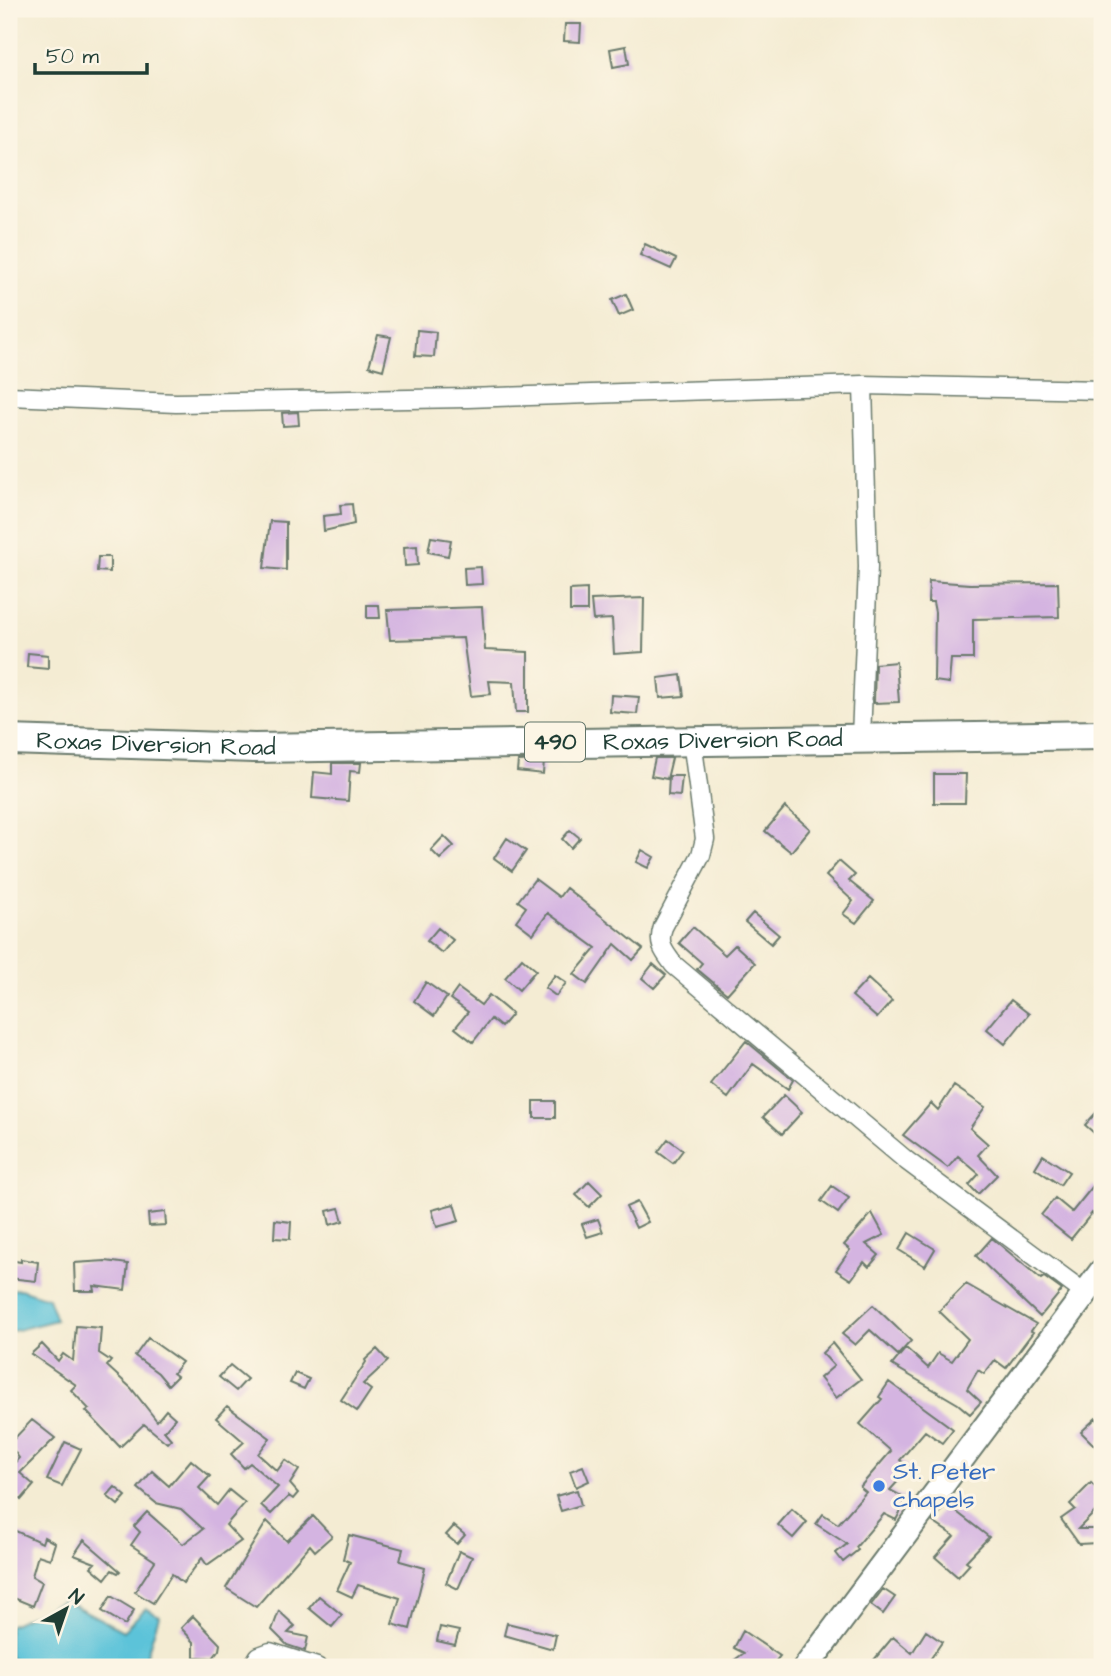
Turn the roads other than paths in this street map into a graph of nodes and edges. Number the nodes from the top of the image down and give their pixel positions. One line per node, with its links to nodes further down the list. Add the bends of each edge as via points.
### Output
1 (863, 385): 2 (street); 3 (street, via 176,403); 5 (street, via 868,567)
2 (1102, 390)
3 (9, 396)
4 (1102, 735): 5 (main road, Roxas Diversion Road / 490)
5 (861, 737): 7 (main road, Roxas Diversion Road / 490)
6 (9, 740): 7 (main road, Roxas Diversion Road / 490, via 254,748)
7 (692, 740): 9 (street, via 705,839 663,927 659,939 663,950 674,965 907,1161)
8 (1102, 1271): 9 (main road)
9 (1086, 1294): 12 (main road)
10 (252, 1667): 11 (street, via 259,1656 270,1652)
11 (317, 1667)
12 (806, 1667)

